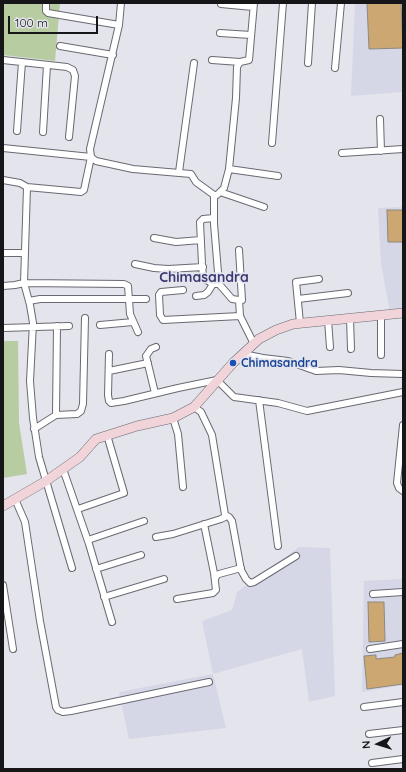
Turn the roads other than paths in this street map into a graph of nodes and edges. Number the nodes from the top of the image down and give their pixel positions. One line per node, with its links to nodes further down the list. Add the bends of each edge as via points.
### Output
1 (46, 3): 8 (street, via 48,13)
2 (121, 3): 8 (street)
3 (283, 3): 25 (street)
4 (312, 3): 18 (street)
5 (341, 3): 20 (street)
6 (221, 4): 7 (street)
7 (254, 5): 10 (street)
8 (119, 25): 12 (street)
9 (220, 33): 10 (street)
10 (251, 35): 16 (street, via 249,60)
11 (60, 46): 12 (street)
12 (113, 55): 30 (street, via 90,149)
13 (3, 60): 15 (street)
14 (212, 60): 16 (street)
15 (22, 62): 19 (street); 22 (street)
16 (240, 62): 31 (street, via 237,67)
17 (194, 63): 32 (street)
18 (308, 63)
19 (46, 65): 23 (street); 24 (street, via 67,67 73,70 75,76)
20 (335, 68)
21 (380, 119): 28 (street)
22 (17, 131)
23 (43, 132)
24 (69, 137)
25 (272, 143)
26 (3, 148): 30 (street)
27 (403, 149): 28 (street)
28 (381, 151): 29 (street)
29 (342, 153)
30 (91, 157): 32 (street, via 96,161 133,169); 35 (street, via 84,190 81,192)
31 (229, 169): 33 (street); 36 (street, via 224,188)
32 (179, 172): 37 (street, via 191,174 196,182)
33 (278, 176)
34 (3, 180): 35 (street)
35 (27, 187): 44 (street)
36 (220, 192): 37 (street); 38 (street)
37 (214, 195): 39 (street)
38 (264, 208)
39 (214, 218): 41 (street, via 201,220); 49 (street)
40 (154, 238): 41 (street, via 176,242)
41 (201, 240): 46 (street)
42 (239, 250): 57 (street, via 242,300)
43 (3, 253): 44 (street)
44 (25, 253): 48 (street)
45 (135, 264): 46 (street, via 168,269)
46 (203, 268): 49 (street, via 204,278)
47 (319, 279): 56 (street, via 296,282)
48 (24, 283): 50 (street); 54 (street, via 124,284 128,286); 58 (street)
49 (216, 284): 53 (street, via 204,295); 57 (street, via 232,299)
50 (3, 286)
51 (184, 290): 61 (street, via 161,292 160,315 163,320)
52 (348, 292): 56 (street)
53 (196, 296)
54 (129, 299): 55 (street); 58 (street); 65 (street)
55 (146, 299)
56 (298, 299): 66 (street)
57 (239, 300): 61 (street)
58 (29, 301): 68 (street)
59 (403, 313): 60 (street)
60 (381, 315): 63 (street); 79 (street)
61 (240, 316): 73 (street)
62 (84, 318): 88 (street, via 81,411 77,414)
63 (350, 318): 64 (street); 76 (street)
64 (328, 320): 66 (street); 75 (street)
65 (133, 322): 67 (street); 72 (street)
66 (300, 324): 73 (street, via 276,330)
67 (100, 325)
68 (33, 326): 69 (street); 71 (street); 91 (street, via 30,381)
69 (57, 326): 70 (street); 88 (street)
70 (69, 326)
71 (3, 328)
72 (138, 332)
73 (254, 344): 78 (street)
74 (156, 347): 80 (street, via 147,353)
75 (330, 347)
76 (351, 349)
77 (109, 354): 81 (street)
78 (243, 354): 82 (street, via 288,361 316,371); 83 (street)
79 (381, 355)
80 (148, 363): 81 (street); 85 (street)
81 (109, 371): 85 (street, via 108,395 111,403)
82 (403, 374)
83 (217, 380): 85 (street); 86 (street, via 234,397); 87 (street)
84 (403, 392): 86 (street, via 307,411)
85 (155, 393)
86 (259, 400): 105 (street)
87 (194, 407): 89 (street); 100 (street, via 201,412 212,435)
88 (56, 415): 91 (street)
89 (173, 418): 92 (street); 95 (street, via 178,434)
90 (403, 425): 96 (street, via 397,483)
91 (34, 429): 94 (street)
92 (106, 435): 93 (street, via 96,440); 99 (street, via 124,493)
93 (63, 469): 94 (street); 99 (street)
94 (46, 481): 97 (street); 108 (street)
95 (183, 487)
96 (403, 491)
97 (15, 499): 98 (street); 122 (street, via 25,522 40,621 58,710 71,711)
98 (3, 506)
99 (78, 509): 104 (street)
100 (225, 515): 102 (street, via 224,518); 109 (street, via 232,521)
101 (144, 521): 104 (street)
102 (204, 524): 103 (street); 112 (street)
103 (156, 537)
104 (88, 540): 110 (street)
105 (278, 546)
106 (141, 555): 110 (street)
107 (296, 556): 109 (street, via 252,583 246,579)
108 (72, 568)
109 (241, 568): 112 (street, via 219,574)
110 (96, 569): 116 (street)
111 (164, 579): 116 (street)
112 (215, 579): 117 (street, via 216,590 213,593)
113 (3, 584): 120 (street)
114 (403, 592): 115 (street)
115 (373, 594)
116 (104, 597): 118 (street)
117 (177, 599)
118 (112, 622)
119 (403, 644): 121 (street)
120 (13, 649)
121 (370, 649)
122 (209, 682)
123 (403, 702): 124 (street)
124 (364, 707)
125 (403, 730): 126 (street)
126 (369, 734)
127 (403, 759): 128 (street)
128 (372, 763)

